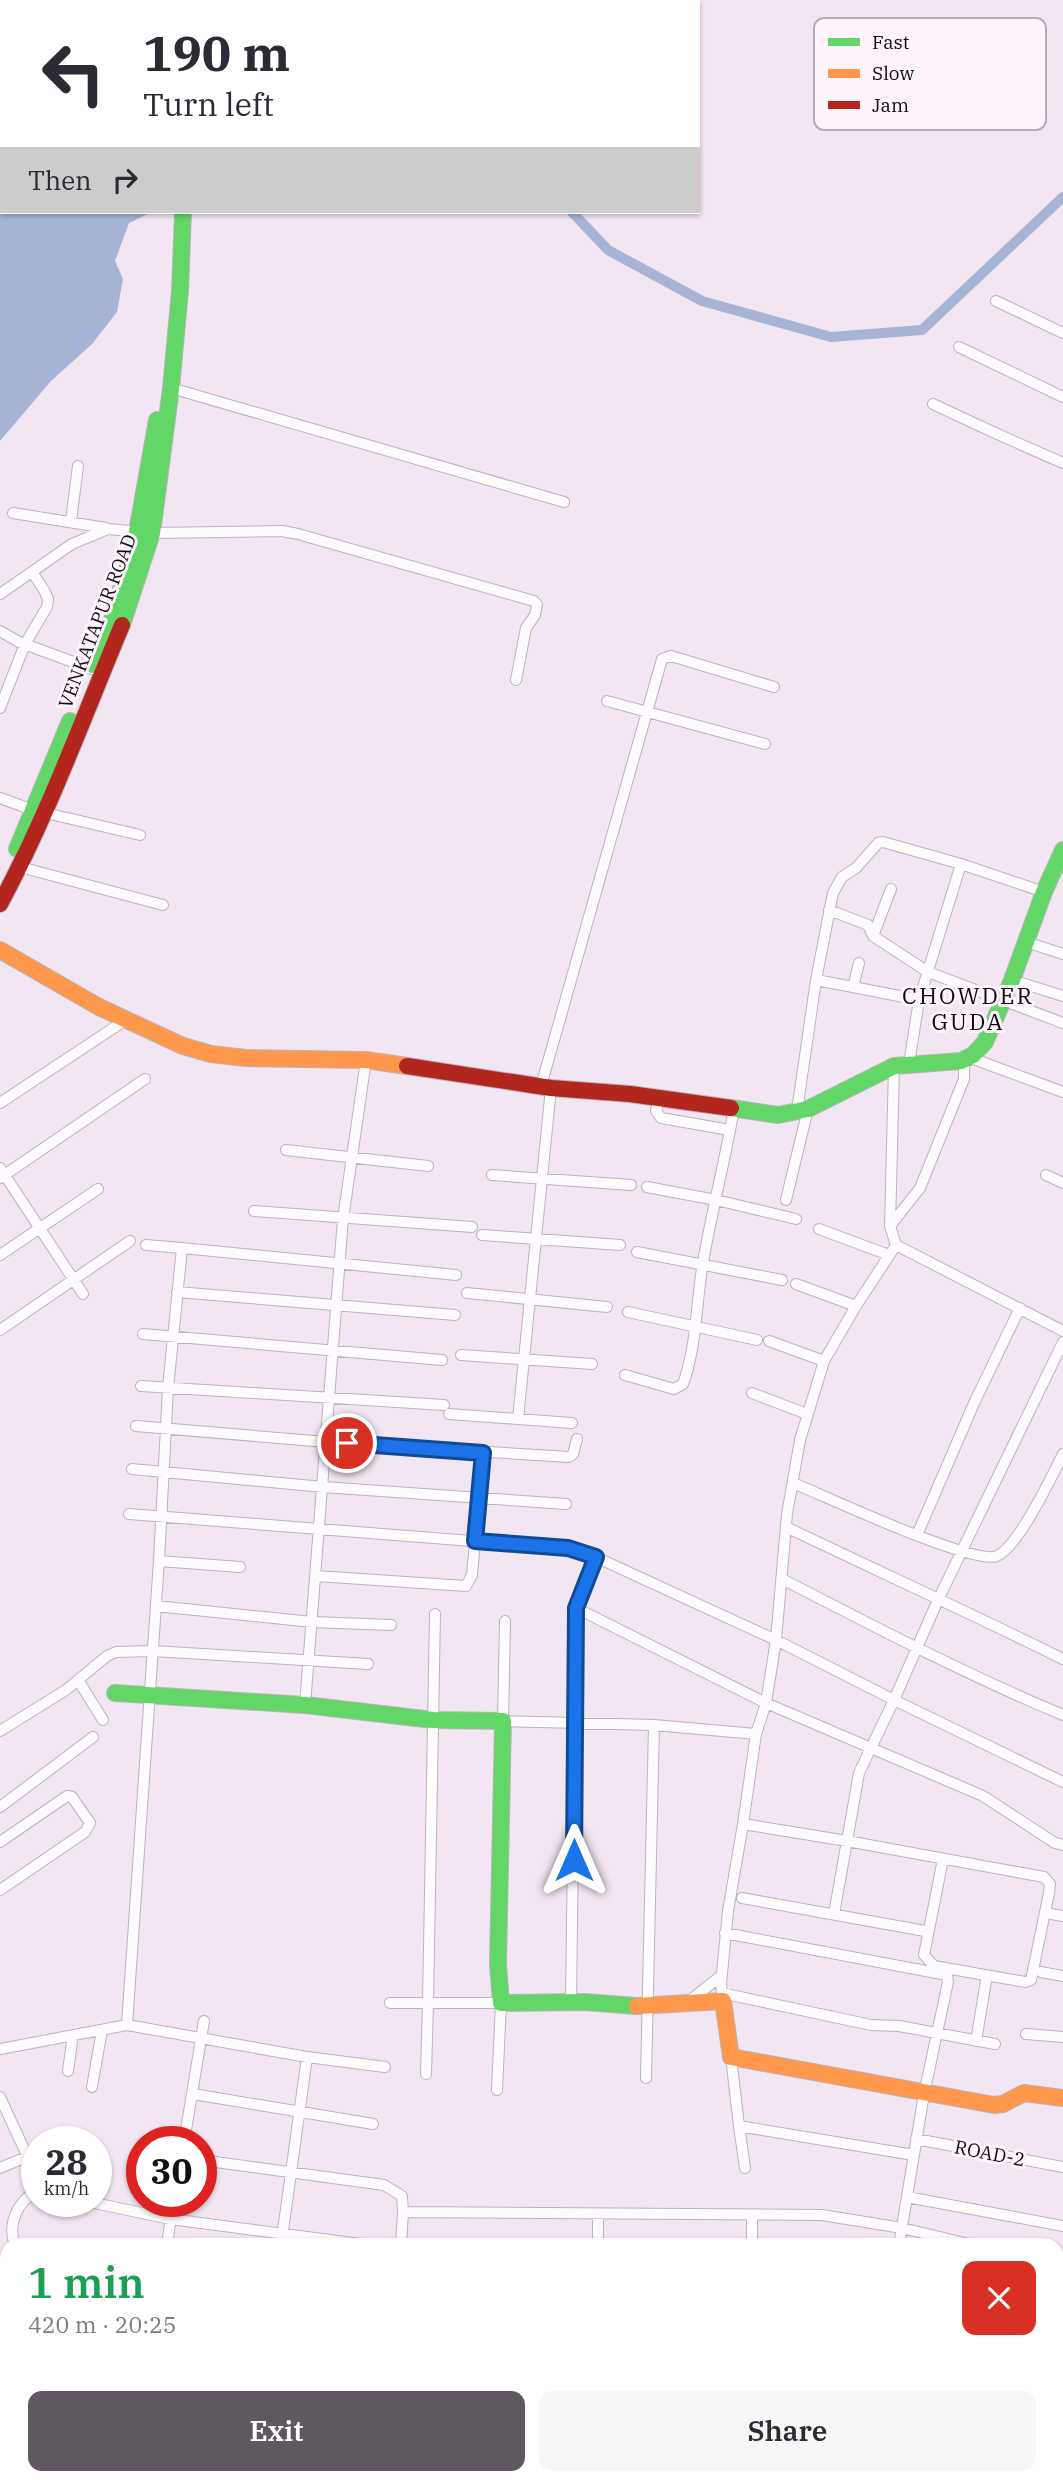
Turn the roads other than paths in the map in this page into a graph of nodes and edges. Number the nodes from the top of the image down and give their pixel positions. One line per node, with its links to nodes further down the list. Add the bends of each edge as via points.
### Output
1 (173, 214): 15 (main road, via 172,292)
2 (183, 214): 6 (main road, VENKATAPUR ROAD)
3 (996, 301): 4 (street)
4 (1063, 333)
5 (958, 347): 7 (street)
6 (171, 388): 11 (street); 15 (main road, VENKATAPUR ROAD)
7 (1063, 397)
8 (933, 404): 9 (street)
9 (1063, 463)
10 (78, 466): 13 (street)
11 (564, 502)
12 (13, 513): 13 (street)
13 (71, 521): 14 (street)
14 (108, 529): 15 (street); 16 (street, via 72,544)
15 (144, 533): 20 (main road); 21 (street, via 282,531 534,601 537,605 526,628); 28 (main road, VENKATAPUR ROAD, via 122,624)
16 (32, 572): 17 (street); 19 (street, via 48,599)
17 (0, 594)
18 (0, 631): 19 (street)
19 (24, 644): 20 (street); 24 (street)
20 (92, 669): 28 (main road)
21 (516, 680)
22 (774, 687): 25 (street, via 664,656)
23 (607, 701): 25 (street)
24 (0, 708)
25 (647, 712): 26 (street); 58 (street)
26 (765, 744)
27 (0, 798): 28 (street)
28 (39, 811): 29 (street); 32 (main road, VENKATAPUR ROAD); 34 (main road)
29 (140, 835)
30 (1063, 850): 33 (main road)
31 (961, 864): 36 (street); 39 (street, via 897,844 878,843 842,877); 45 (street)
32 (20, 867): 37 (main road, VENKATAPUR ROAD); 38 (street)
33 (1060, 868): 36 (main road)
34 (0, 883)
35 (891, 889): 40 (street)
36 (1044, 892): 41 (main road)
37 (0, 904)
38 (163, 905)
39 (829, 911): 40 (street, via 867,925); 46 (street)
40 (873, 936): 45 (street)
41 (1026, 942): 43 (street); 47 (main road)
42 (0, 950): 52 (main road)
43 (1063, 954)
44 (859, 963): 48 (street)
45 (928, 972): 50 (street); 51 (street)
46 (816, 980): 48 (street); 63 (street)
47 (1012, 980): 49 (street); 51 (main road)
48 (853, 987): 50 (street)
49 (1063, 996)
50 (919, 1000): 56 (street)
51 (1003, 1002): 53 (street); 54 (main road, via 985,1042)
52 (127, 1019): 55 (main road, via 211,1054); 61 (street)
53 (1063, 1023)
54 (966, 1058): 56 (main road); 59 (street); 81 (street, via 964,1079 920,1188)
55 (366, 1060): 58 (main road); 66 (street)
56 (901, 1065): 63 (main road); 81 (street)
57 (145, 1079): 68 (street)
58 (546, 1087): 60 (main road); 71 (street)
59 (1063, 1092)
60 (659, 1098): 62 (main road); 64 (street, via 656,1111 661,1118)
61 (0, 1103)
62 (734, 1109): 63 (main road, via 779,1115); 64 (street)
63 (803, 1110): 77 (street)
64 (730, 1130): 76 (street)
65 (286, 1150): 66 (street)
66 (351, 1157): 67 (street); 79 (street)
67 (428, 1166)
68 (2, 1174): 83 (street)
69 (492, 1175): 71 (street)
70 (1046, 1175): 72 (street)
71 (543, 1178): 73 (street); 86 (street)
72 (1063, 1183)
73 (631, 1185)
74 (647, 1187): 76 (street)
75 (98, 1189): 83 (street)
76 (716, 1200): 80 (street); 95 (street)
77 (786, 1200)
78 (254, 1211): 79 (street)
79 (343, 1219): 82 (street); 94 (street)
80 (796, 1219)
81 (890, 1226): 91 (street)
82 (472, 1227)
83 (40, 1228): 93 (street); 97 (street)
84 (819, 1229): 91 (street)
85 (482, 1234): 86 (street)
86 (538, 1239): 89 (street); 103 (street)
87 (130, 1241): 97 (street)
88 (146, 1245): 90 (street)
89 (620, 1245)
90 (182, 1248): 94 (street); 100 (street)
91 (892, 1250): 105 (street); 107 (street)
92 (637, 1252): 95 (street)
93 (0, 1255)
94 (340, 1262): 96 (street); 104 (street)
95 (702, 1264): 98 (street); 110 (street)
96 (456, 1275)
97 (74, 1280): 102 (street); 111 (street)
98 (782, 1280)
99 (796, 1284): 105 (street)
100 (177, 1292): 104 (street); 114 (street)
101 (467, 1293): 103 (street)
102 (83, 1294)
103 (532, 1299): 106 (street); 121 (street)
104 (337, 1305): 109 (street); 118 (street)
105 (856, 1306): 122 (street)
106 (607, 1307)
107 (1020, 1308): 112 (street); 148 (street)
108 (628, 1312): 110 (street)
109 (455, 1315)
110 (696, 1326): 115 (street); 124 (street, via 688,1370 679,1388)
111 (0, 1330)
112 (1063, 1331)
113 (143, 1334): 114 (street)
114 (173, 1338): 118 (street); 126 (street)
115 (757, 1340)
116 (769, 1342): 122 (street)
117 (1063, 1342): 150 (street)
118 (332, 1350): 120 (street); 128 (street)
119 (461, 1354): 121 (street)
120 (442, 1360)
121 (525, 1360): 123 (street); 130 (street)
122 (824, 1361): 129 (street)
123 (592, 1364)
124 (625, 1375)
125 (141, 1386): 126 (street)
126 (168, 1388): 128 (street); 133 (street)
127 (752, 1394): 129 (street)
128 (328, 1398): 130 (street); 135 (street)
129 (807, 1414): 140 (street)
130 (518, 1419): 131 (street)
131 (572, 1423)
132 (136, 1426): 133 (street)
133 (167, 1427): 135 (street); 139 (street)
134 (577, 1439): 136 (street, via 569,1457)
135 (326, 1442): 136 (street); 141 (street)
136 (483, 1453): 142 (street)
137 (1063, 1454): 150 (street, via 1038,1504 999,1556)
138 (132, 1469): 139 (street)
139 (164, 1472): 141 (street); 145 (street)
140 (793, 1483): 146 (street); 148 (street)
141 (323, 1487): 142 (street); 147 (street)
142 (479, 1497): 143 (street); 149 (street)
143 (566, 1504)
144 (129, 1514): 145 (street)
145 (162, 1516): 147 (street); 152 (street)
146 (786, 1527): 155 (street); 156 (street)
147 (320, 1531): 149 (street); 154 (street)
148 (917, 1535): 150 (street)
149 (475, 1541): 151 (street, via 568,1548); 154 (street, via 472,1575 466,1586)
150 (960, 1552): 156 (street)
151 (596, 1557): 158 (street); 163 (street)
152 (159, 1561): 153 (street); 157 (street)
153 (240, 1567)
154 (316, 1576): 161 (street)
155 (782, 1579): 163 (street); 164 (street)
156 (938, 1600): 164 (street); 167 (street)
157 (156, 1606): 161 (street); 165 (street)
158 (576, 1608): 173 (street); 179 (street)
159 (435, 1614): 177 (street)
160 (505, 1621): 178 (street)
161 (312, 1622): 162 (street); 166 (street)
162 (391, 1625)
163 (776, 1640): 172 (street); 173 (street)
164 (916, 1648): 172 (street); 175 (street)
165 (153, 1651): 166 (street); 169 (street, via 116,1652); 171 (street)
166 (308, 1659): 168 (street); 174 (street)
167 (1063, 1659)
168 (368, 1664)
169 (78, 1680): 176 (street); 181 (street)
170 (115, 1693): 171 (main road)
171 (150, 1696): 174 (main road); 209 (street)
172 (894, 1700): 184 (street); 185 (street)
173 (766, 1703): 182 (street); 184 (street)
174 (305, 1705): 177 (main road)
175 (1063, 1715)
176 (103, 1720)
177 (433, 1720): 178 (main road); 203 (street)
178 (503, 1721): 179 (street); 204 (main road)
179 (575, 1723): 180 (street); 205 (street)
180 (654, 1725): 182 (street); 207 (street)
181 (0, 1731)
182 (755, 1734): 187 (street)
183 (93, 1737): 186 (street)
184 (872, 1747): 188 (street, via 859,1773); 190 (street, via 983,1796)
185 (1063, 1782)
186 (0, 1807)
187 (743, 1824): 188 (street); 196 (street)
188 (847, 1841): 191 (street); 194 (street)
189 (0, 1842): 192 (street, via 67,1796 90,1823 85,1832)
190 (1063, 1845)
191 (943, 1859): 191 (street, via 924,1955 927,1961 934,1966 1031,1980 1049,1884 1044,1877)
192 (0, 1890)
193 (742, 1898): 194 (street)
194 (834, 1914): 195 (street)
195 (925, 1931)
196 (725, 1933): 198 (street); 213 (street, via 947,1975)
197 (1041, 1972): 199 (street)
198 (722, 1975): 201 (street); 206 (street)
199 (1063, 1976)
200 (986, 1981): 216 (street)
201 (722, 1997): 206 (main road); 213 (street); 220 (main road)
202 (390, 2003): 203 (street)
203 (428, 2003): 204 (street); 223 (street)
204 (501, 2003): 205 (main road); 226 (street)
205 (571, 2003): 207 (main road)
206 (687, 2003): 207 (main road)
207 (649, 2005): 224 (street)
208 (204, 2021): 215 (street)
209 (127, 2025): 210 (street); 215 (street)
210 (102, 2030): 212 (street); 225 (street)
211 (1026, 2034): 214 (street)
212 (73, 2035): 218 (street); 222 (street)
213 (938, 2035): 216 (street); 228 (street)
214 (1063, 2037)
215 (200, 2038): 219 (street); 227 (street)
216 (976, 2041): 217 (street)
217 (995, 2044)
218 (0, 2049)
219 (307, 2057): 221 (street); 231 (street)
220 (731, 2057): 228 (main road); 234 (street)
221 (385, 2067)
222 (68, 2071)
223 (425, 2074)
224 (646, 2078)
225 (92, 2087)
226 (497, 2090)
227 (193, 2094): 231 (street); 233 (street)
228 (924, 2094): 230 (main road, via 994,2105 1024,2093); 235 (street)
229 (0, 2097): 236 (street)
230 (1063, 2098)
231 (300, 2113): 232 (street); 243 (street)
232 (373, 2124)
233 (187, 2126)
234 (739, 2126): 237 (street); 242 (street)
235 (916, 2139): 237 (street); 240 (street, ROAD-2)
236 (21, 2140)
237 (914, 2155): 244 (street)
238 (21, 2160): 241 (street)
239 (217, 2162): 243 (street)
240 (1063, 2167)
241 (0, 2168)
242 (745, 2168)
243 (290, 2173): 247 (street, via 384,2185 402,2196); 256 (street)
244 (907, 2197): 251 (street); 252 (street)
245 (21, 2203): 253 (street)
246 (112, 2207): 250 (street)
247 (403, 2212): 248 (street); 257 (street)
248 (598, 2214): 249 (street); 258 (street)
249 (752, 2215): 252 (street, via 822,2215); 259 (street)
250 (170, 2219): 254 (street); 255 (street)
251 (1063, 2225)
252 (902, 2228): 260 (street); 261 (street)
253 (12, 2238)
254 (168, 2238)
255 (271, 2238)
256 (282, 2238)
257 (401, 2238)
258 (598, 2238)
259 (752, 2238)
260 (900, 2238)
261 (944, 2238)

